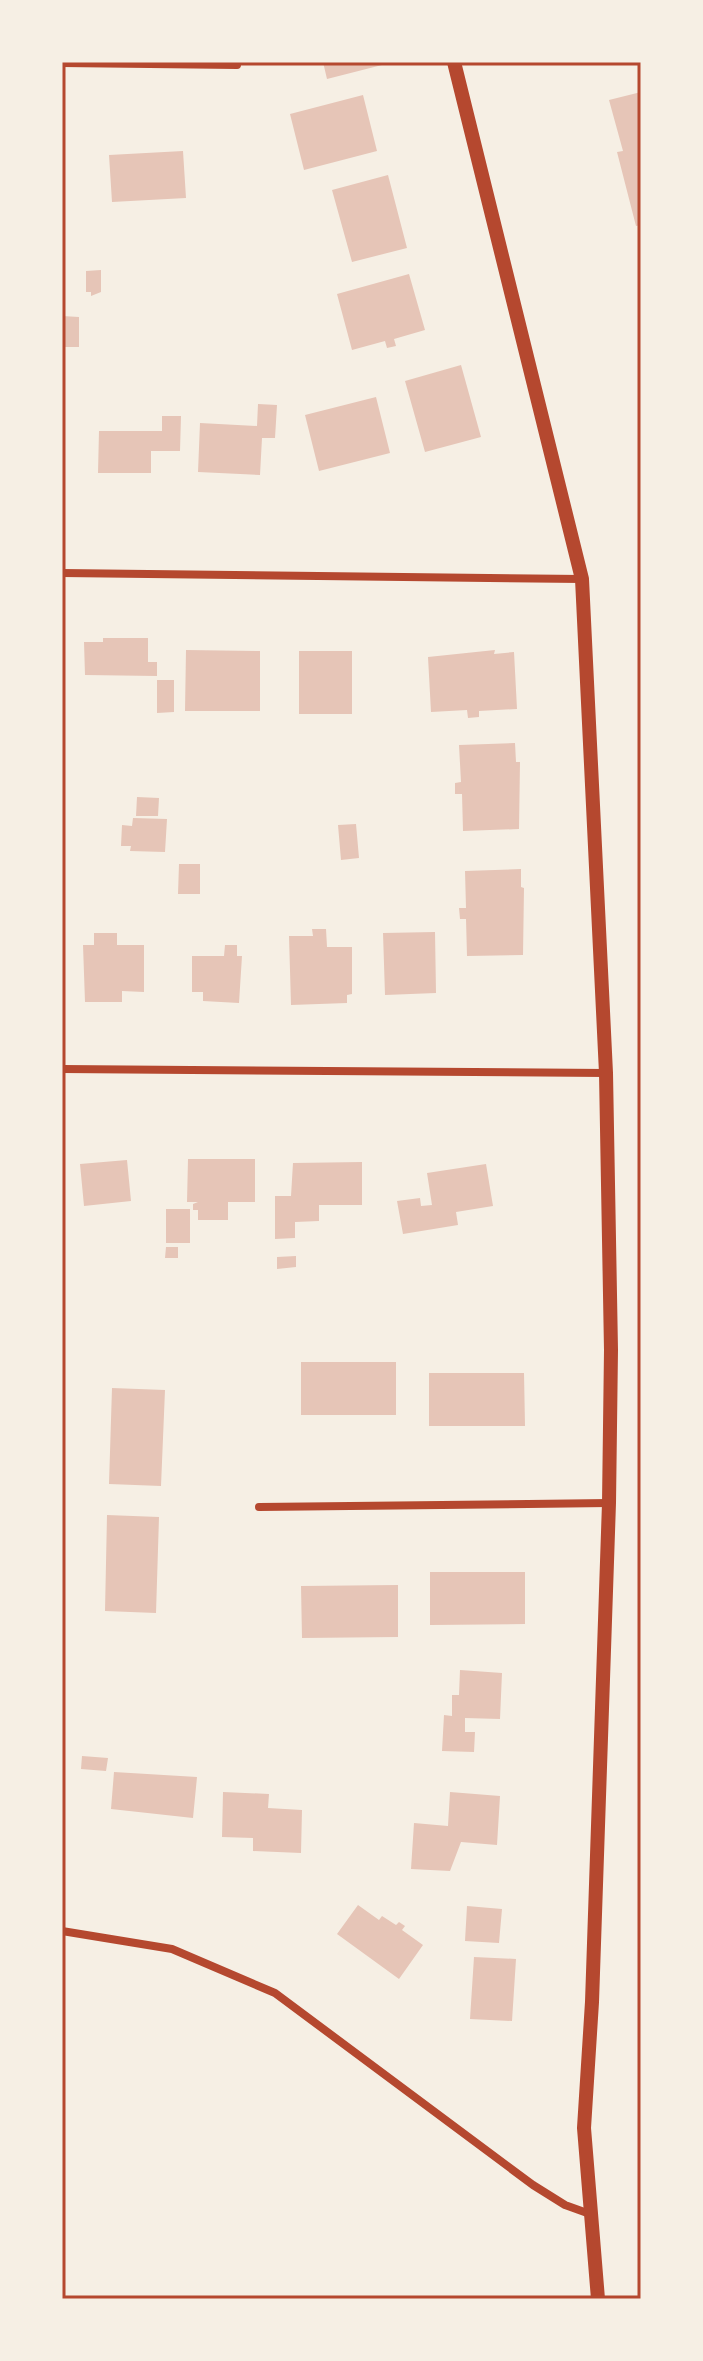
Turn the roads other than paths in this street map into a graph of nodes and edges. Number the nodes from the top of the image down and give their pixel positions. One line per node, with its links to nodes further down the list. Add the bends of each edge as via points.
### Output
1 (454, 62): 5 (street)
2 (62, 63): 3 (street)
3 (237, 65)
4 (62, 573): 5 (street)
5 (582, 579): 7 (street)
6 (62, 1069): 7 (street)
7 (606, 1073): 8 (street)
8 (609, 1503): 9 (street); 11 (street, via 584,2128)
9 (259, 1507)
10 (62, 1931): 11 (street, via 172,1949 275,1993 533,2185)
11 (590, 2214): 12 (street)
12 (598, 2299)

